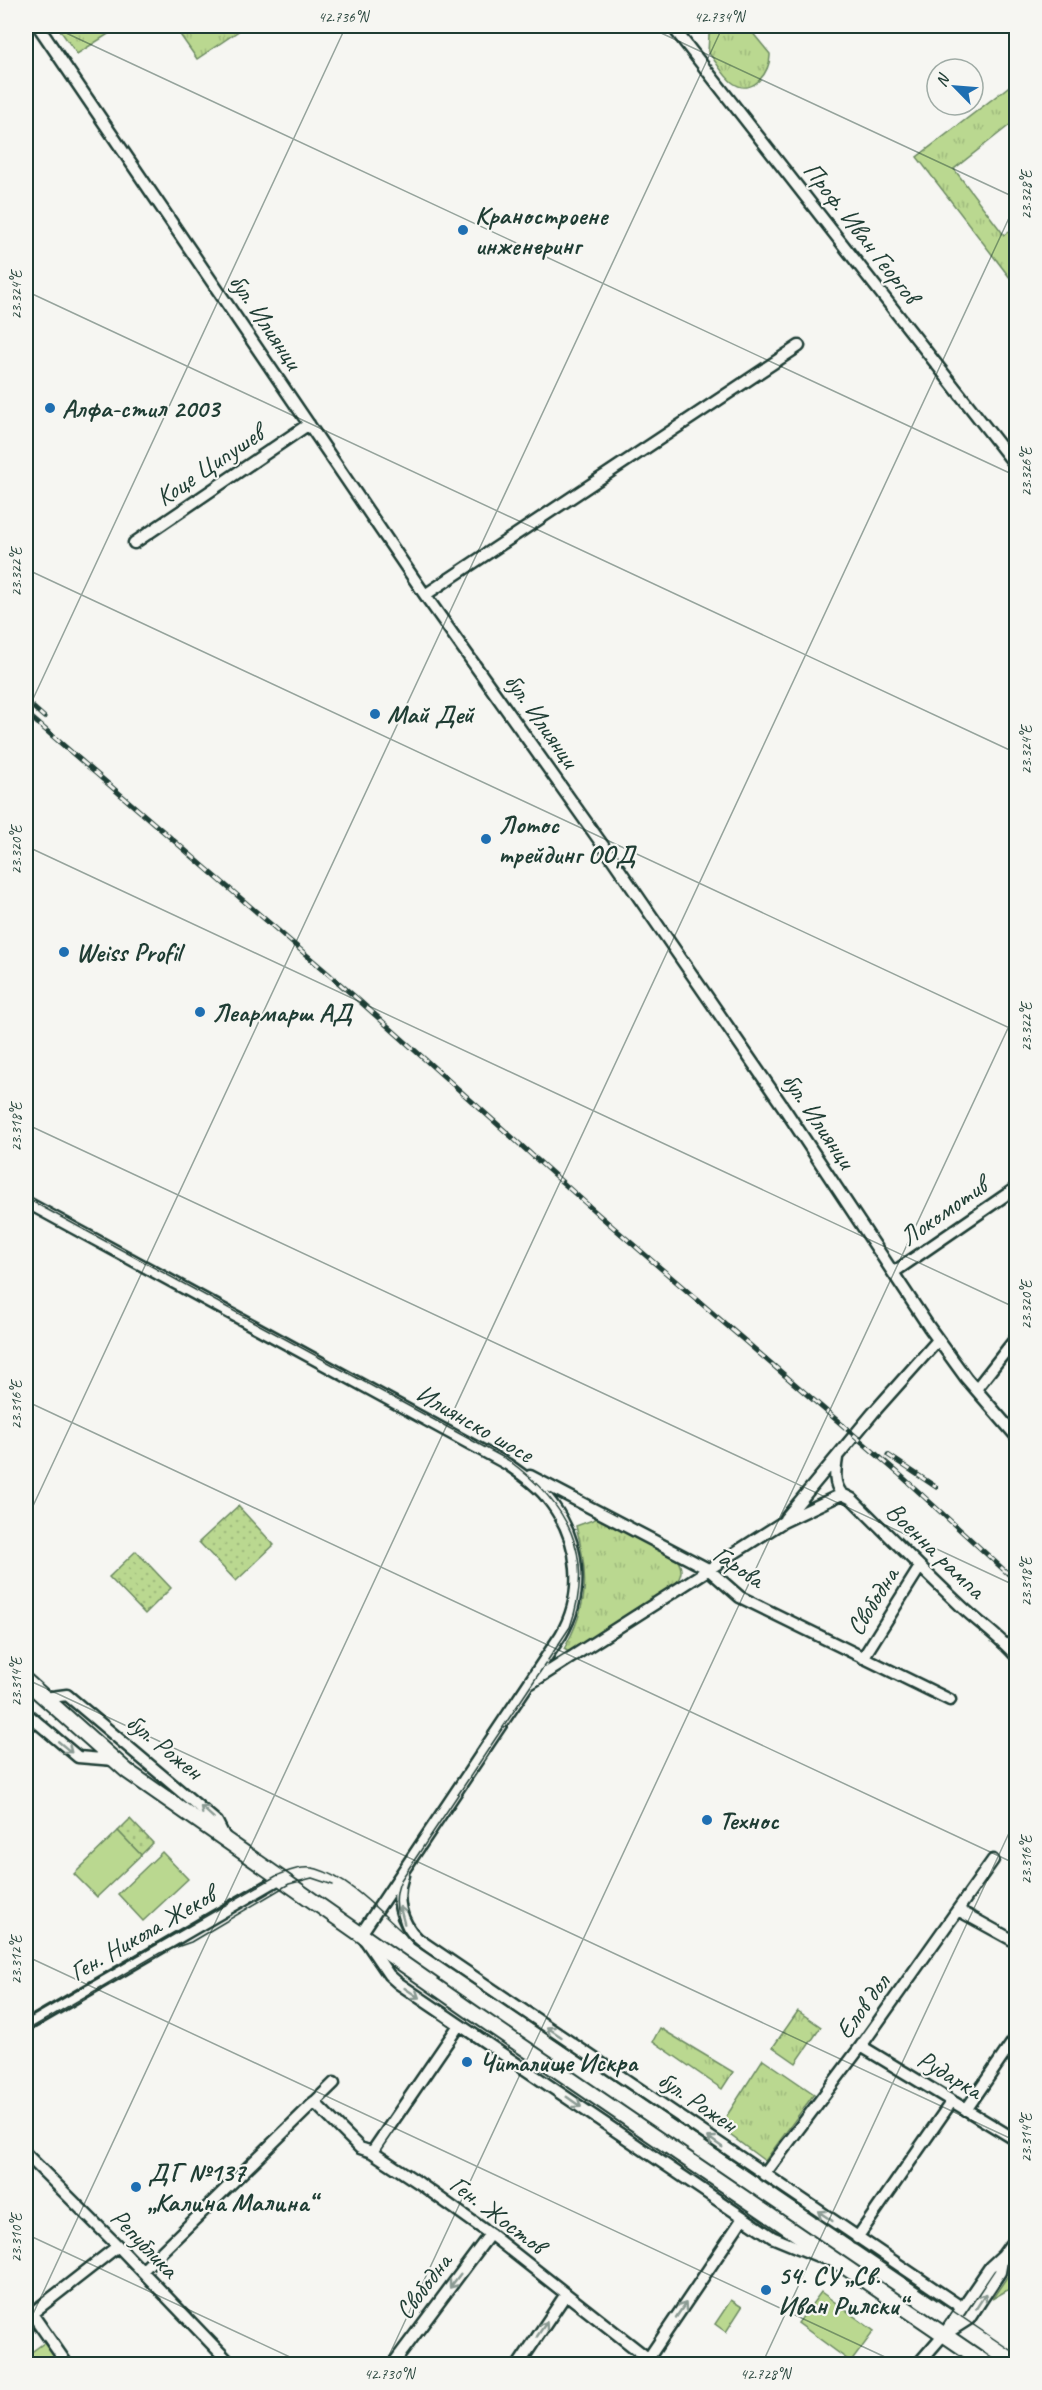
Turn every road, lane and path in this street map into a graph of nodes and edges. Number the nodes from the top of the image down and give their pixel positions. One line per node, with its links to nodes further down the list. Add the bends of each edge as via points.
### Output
1 (38, 26): 4 (street, бул. Илиянци)
2 (672, 26): 5 (street, Проф. Иван Георгов)
3 (799, 346): 7 (street)
4 (309, 424): 6 (street, Коце Ципушев); 7 (street, бул. Илиянци)
5 (1017, 466)
6 (134, 543)
7 (425, 594): 10 (street, бул. Илиянци, via 610,855)
8 (1017, 1188): 10 (street, Локомотив)
9 (26, 1202): 16 (street, Илиянско шосе)
10 (894, 1272): 12 (street, бул. Илиянци)
11 (1017, 1338): 13 (street)
12 (938, 1340): 13 (street, бул. Илиянци); 15 (street)
13 (976, 1389): 14 (street, бул. Илиянци)
14 (1017, 1436)
15 (838, 1455): 17 (street, via 837,1489); 18 (street)
16 (507, 1464): 20 (street, Гарова); 24 (street, Илиянско шосе, via 552,1503 570,1538 576,1565 571,1615)
17 (847, 1497): 18 (street); 19 (street, Военна рампа)
18 (783, 1522): 20 (street)
19 (920, 1567): 21 (street, Военна рампа); 22 (street, Свободна)
20 (708, 1569): 22 (street, Гарова, via 740,1597); 24 (street)
21 (1017, 1656)
22 (863, 1658): 26 (street, Гарова)
23 (26, 1681): 25 (main road, бул. Рожен)
24 (527, 1685): 31 (street, Илиянско шосе)
25 (44, 1698): 28 (main road, бул. Рожен); 29 (street, бул. Рожен, one-way to 25, via 217,1822 67,1695)
26 (950, 1700)
27 (26, 1713): 28 (street, бул. Рожен, one-way to 28, via 78,1757)
28 (114, 1760): 29 (main road, бул. Рожен)
29 (226, 1840): 32 (main road, бул. Рожен)
30 (993, 1860): 33 (street, Елов дол)
31 (408, 1863): 34 (street, Илиянско шосе); 47 (street, бул. Рожен, one-way to 31, via 418,1939 405,1924 400,1907 401,1880)
32 (281, 1878): 34 (main road, бул. Рожен); 37 (street, Ген. Никола Жеков)
33 (958, 1910): 35 (street); 39 (street, Елов дол)
34 (361, 1934): 36 (street, бул. Рожен, one-way to 36, via 389,1975); 54 (main road, бул. Рожен)
35 (1017, 1942)
36 (459, 2025): 45 (street); 48 (street, бул. Рожен, one-way to 48)
37 (26, 2026)
38 (1017, 2037): 43 (street)
39 (861, 2046): 41 (street, Рударка); 47 (street, Елов дол)
40 (334, 2083): 42 (street)
41 (952, 2101): 43 (street, Рударка); 51 (street)
42 (314, 2102): 45 (street, Ген. Жостов, via 360,2148); 55 (street)
43 (966, 2110): 44 (street, Рударка)
44 (1017, 2140)
45 (372, 2152): 49 (street, Ген. Жостов)
46 (26, 2154): 52 (street, Република)
47 (764, 2175): 51 (street, бул. Рожен, one-way to 47)
48 (743, 2218): 54 (street, бул. Рожен, via 772,2237); 61 (street, one-way to 48)
49 (490, 2234): 56 (street, Ген. Жостов); 64 (street, Свободна, one-way to 64)
50 (1017, 2237): 53 (street)
51 (857, 2238): 58 (street, бул. Рожен)
52 (118, 2246): 55 (street, Република); 59 (street)
53 (1003, 2255): 58 (street); 60 (street, one-way to 53, via 969,2319 1000,2272)
54 (847, 2268): 60 (main road, бул. Рожен)
55 (142, 2271): 63 (street, Република)
56 (566, 2294): 61 (street, Ген. Жостов); 65 (street, one-way to 56)
57 (26, 2305): 59 (street)
58 (961, 2307): 60 (street)
59 (29, 2317): 62 (street)
60 (944, 2334): 66 (street); 67 (main road, бул. Рожен)
61 (651, 2362)
62 (67, 2364)
63 (231, 2364)
64 (393, 2364)
65 (519, 2364)
66 (918, 2364)
67 (987, 2364)

